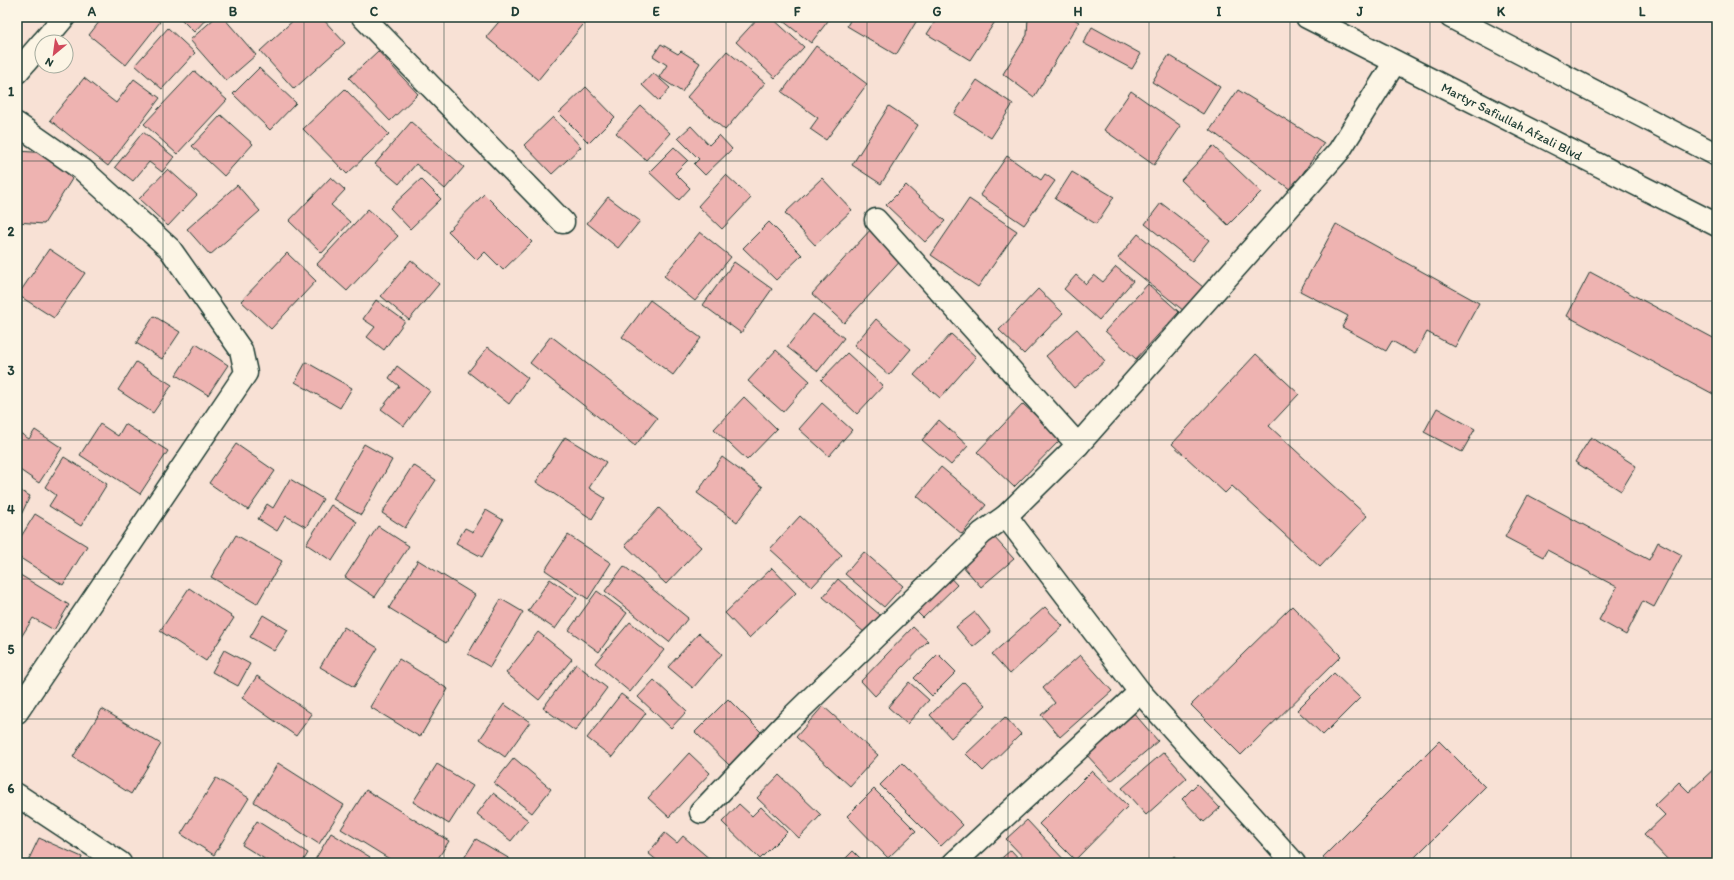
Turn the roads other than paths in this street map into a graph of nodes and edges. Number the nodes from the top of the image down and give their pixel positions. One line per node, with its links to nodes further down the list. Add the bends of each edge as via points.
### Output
1 (64, 17): 5 (street)
2 (363, 17): 12 (street)
3 (1306, 17): 7 (street, Martyr Safiullah Afzali Blvd)
4 (1451, 17): 10 (street)
5 (50, 34)
6 (34, 52): 8 (street)
7 (1395, 62): 13 (street, Martyr Safiullah Afzali Blvd); 14 (street, via 1339,151)
8 (17, 72)
9 (17, 124): 17 (street, via 83,170 170,248 241,350 246,373)
10 (1717, 155)
11 (876, 220): 14 (street)
12 (563, 222)
13 (1717, 225)
14 (1078, 445): 15 (street)
15 (1006, 516): 16 (street); 19 (street, via 982,533 798,711)
16 (1140, 692): 21 (street); 22 (street)
17 (17, 712)
18 (17, 795): 20 (street)
19 (701, 812)
20 (120, 863)
21 (954, 863)
22 (1294, 863)

